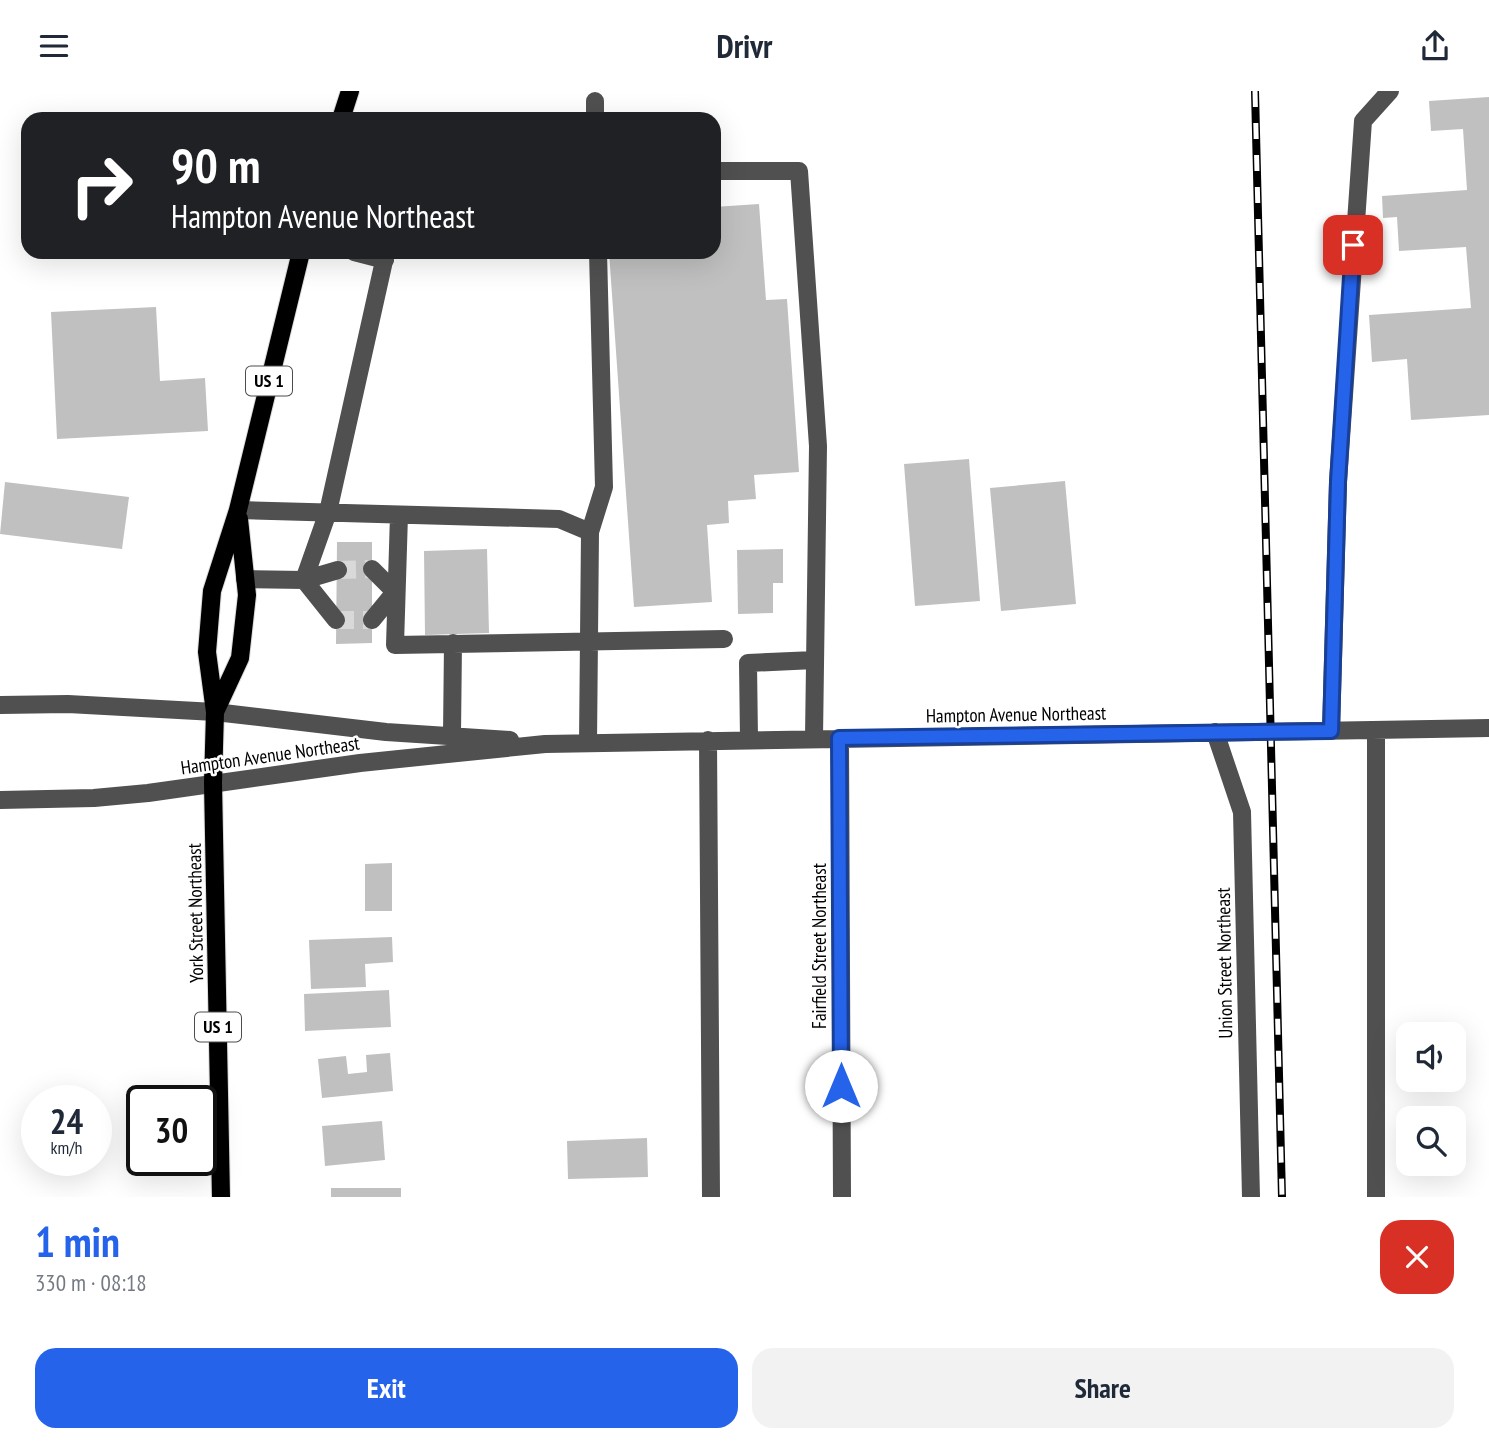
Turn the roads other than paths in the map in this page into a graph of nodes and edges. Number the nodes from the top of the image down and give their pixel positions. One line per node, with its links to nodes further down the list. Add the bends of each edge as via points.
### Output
1 (350, 91): 3 (main road)
2 (1390, 91): 26 (street, via 1363,121 1338,482)
3 (343, 112)
4 (721, 171): 22 (street, via 799,171 818,446)
5 (299, 259): 8 (main road, York Street Northeast / US 1)
6 (384, 259): 9 (street)
7 (598, 259): 11 (street, via 604,487)
8 (238, 510): 9 (street); 14 (main road, York Street Northeast / US 1); 24 (main road, York Street Northeast / US 1, via 212,591 207,652)
9 (328, 512): 10 (street); 15 (street)
10 (399, 515): 11 (street, via 558,519); 16 (street)
11 (590, 532): 19 (street)
12 (372, 569): 16 (street)
13 (338, 570): 15 (street)
14 (245, 579): 15 (street); 24 (main road, York Street Northeast / US 1, via 240,658)
15 (304, 580): 17 (street)
16 (395, 592): 18 (street); 21 (street, via 395,645)
17 (336, 620)
18 (372, 620)
19 (590, 639): 20 (street); 21 (street); 34 (street)
20 (724, 639)
21 (453, 643): 29 (street)
22 (815, 660): 30 (street); 32 (street, via 748,663)
23 (0, 705): 24 (street, Hampton Avenue Northeast)
24 (215, 712): 29 (street, Hampton Avenue Northeast, via 386,732); 36 (main road, York Street Northeast / US 1)
25 (1489, 728): 27 (street, Hampton Avenue Northeast)
26 (1331, 731): 27 (street, Hampton Avenue Northeast); 28 (street, Hampton Avenue Northeast)
27 (1376, 731): 42 (street)
28 (1215, 732): 31 (street, Hampton Avenue Northeast); 41 (street, Union Street Northeast, via 1242,812)
29 (452, 734): 35 (street, Hampton Avenue Northeast)
30 (814, 738): 31 (street, Hampton Avenue Northeast); 32 (street, Hampton Avenue Northeast)
31 (839, 738): 40 (street, Fairfield Street Northeast)
32 (749, 739): 33 (street, Hampton Avenue Northeast)
33 (708, 740): 34 (street, Hampton Avenue Northeast); 39 (street)
34 (588, 743): 35 (street, Hampton Avenue Northeast)
35 (545, 744): 36 (street, Hampton Avenue Northeast)
36 (213, 783): 37 (street, Hampton Avenue Northeast, via 94,798); 38 (main road, York Street Northeast / US 1)
37 (0, 800)
38 (221, 1197)
39 (711, 1197)
40 (842, 1197)
41 (1251, 1197)
42 (1376, 1197)

